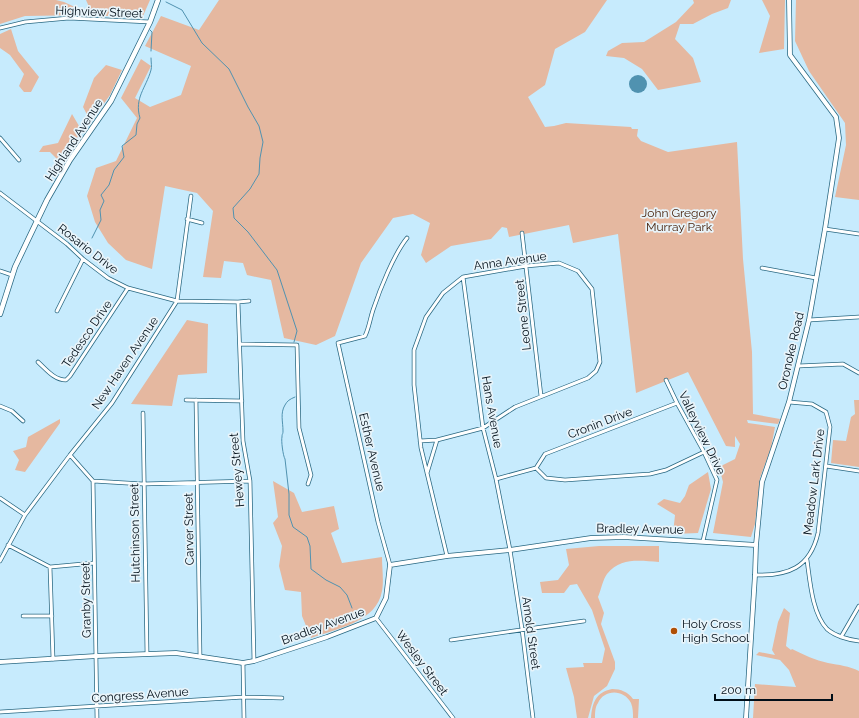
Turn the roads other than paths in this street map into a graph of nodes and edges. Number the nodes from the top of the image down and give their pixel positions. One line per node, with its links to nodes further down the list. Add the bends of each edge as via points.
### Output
1 (158, 0): 3 (main road, Highland Avenue)
2 (789, 0): 12 (street, Oronoke Road, via 790,55 836,117 839,138)
3 (150, 22): 4 (street, Highview Street, via 69,18 25,22); 10 (main road, Highland Avenue, via 112,101 70,160)
4 (0, 28)
5 (0, 138): 6 (street)
6 (19, 160)
7 (0, 192): 10 (street, Rosario Drive)
8 (190, 196): 9 (street, New Haven Avenue)
9 (187, 220): 11 (street); 24 (street, New Haven Avenue)
10 (37, 221): 16 (street, Rosario Drive); 20 (main road, Highland Avenue)
11 (202, 223)
12 (825, 230): 14 (street); 22 (street, Oronoke Road)
13 (522, 233): 17 (street, Leone Street)
14 (859, 234)
15 (407, 238): 70 (street, Esther Avenue, via 395,257 367,331 363,337 338,343)
16 (83, 259): 23 (street, Rosario Drive, via 108,278); 27 (street)
17 (526, 266): 21 (street, Anna Avenue); 36 (street, Leone Street); 36 (street, Anna Avenue, via 559,263 578,271 592,289 600,362 596,371 588,378)
18 (762, 268): 22 (street)
19 (0, 271): 20 (street)
20 (12, 274): 28 (main road, Highland Avenue)
21 (463, 277): 45 (street, Hans Avenue); 47 (street, Anna Avenue, via 443,292 426,317 414,350 414,385)
22 (816, 278): 30 (street, Oronoke Road)
23 (128, 288): 24 (street, Rosario Drive); 32 (street, Tedesco Drive, via 66,380 55,378)
24 (177, 301): 26 (street, Rosario Drive); 49 (street, New Haven Avenue, via 112,403)
25 (249, 301): 26 (street, Rosario Drive)
26 (238, 302): 31 (street, Hewey Street)
27 (57, 311)
28 (0, 314)
29 (859, 316): 30 (street)
30 (809, 320): 33 (street, Oronoke Road)
31 (240, 344): 39 (street, Hewey Street); 59 (street, via 297,345 299,428 310,475)
32 (38, 362)
33 (798, 366): 34 (street, via 843,364); 40 (street, Oronoke Road)
34 (859, 373)
35 (666, 380): 41 (street, Valleyview Drive)
36 (541, 396): 45 (street, Anna Avenue, via 515,407)
37 (186, 400): 38 (street)
38 (196, 400): 39 (street); 57 (street, Carver Street)
39 (242, 401): 56 (street, Hewey Street, via 243,441)
40 (789, 402): 50 (street, Meadow Lark Drive, via 812,404 826,412 830,427); 64 (street, Oronoke Road, via 762,482)
41 (677, 403): 48 (street, Valleyview Drive); 51 (street, Cronin Drive, via 545,454)
42 (0, 406): 44 (street, via 12,411)
43 (143, 413): 58 (street, Hutchinson Street)
44 (23, 421)
45 (483, 428): 46 (street, Anna Avenue); 54 (street, Hans Avenue)
46 (437, 440): 47 (street, Anna Avenue); 53 (street)
47 (420, 441): 53 (street, Anna Avenue)
48 (704, 452): 51 (street, via 666,470 650,474 565,480 546,478); 62 (street, Valleyview Drive, via 717,480)
49 (70, 455): 55 (street); 61 (street, New Haven Avenue)
50 (826, 466): 52 (street); 67 (street, Meadow Lark Drive, via 815,547)
51 (536, 468): 54 (street)
52 (859, 471)
53 (427, 473): 66 (street, Anna Avenue)
54 (496, 479): 65 (street, Hans Avenue)
55 (93, 481): 58 (street); 69 (street, Granby Street)
56 (250, 481): 57 (street); 86 (street, Hewey Street)
57 (197, 482): 58 (street); 84 (street, Carver Street)
58 (144, 484): 82 (street, Hutchinson Street)
59 (308, 484)
60 (0, 498): 61 (street)
61 (25, 515): 63 (street, New Haven Avenue)
62 (703, 541): 64 (street, Bradley Avenue); 65 (street, Bradley Avenue, via 591,538)
63 (8, 545): 68 (street, New Haven Avenue); 71 (street)
64 (756, 545): 72 (street, Oronoke Road)
65 (510, 550): 66 (street, Bradley Avenue); 78 (street, Arnold Street)
66 (447, 556): 70 (street, Bradley Avenue)
67 (806, 560): 72 (street, Meadow Lark Drive, via 794,569 773,576); 79 (street, via 816,611 827,629)
68 (0, 561)
69 (94, 563): 71 (street); 83 (street, Granby Street)
70 (390, 565): 76 (street, Bradley Avenue, via 386,598)
71 (50, 567): 75 (street)
72 (755, 575): 97 (street, Oronoke Road)
73 (859, 606): 79 (street)
74 (23, 616): 75 (street)
75 (52, 616): 85 (street)
76 (376, 618): 86 (street, Bradley Avenue); 95 (street, Wesley Street)
77 (584, 622): 78 (street)
78 (522, 629): 80 (street); 96 (street, Arnold Street)
79 (841, 637): 81 (street)
80 (451, 640)
81 (859, 642)
82 (147, 654): 83 (street, Bradley Avenue); 84 (street, Bradley Avenue, via 176,653)
83 (96, 656): 85 (street, Bradley Avenue); 91 (street, Granby Street)
84 (200, 657): 88 (street, Bradley Avenue)
85 (53, 659): 87 (street, Bradley Avenue)
86 (254, 661): 88 (street, Bradley Avenue)
87 (0, 662)
88 (243, 663): 89 (street)
89 (244, 697): 90 (street, Congress Avenue); 91 (street, Congress Avenue); 94 (street)
90 (282, 698)
91 (96, 707): 92 (street, Congress Avenue); 93 (street, Granby Street)
92 (0, 712)
93 (97, 718)
94 (244, 718)
95 (453, 718)
96 (533, 718)
97 (746, 718)

